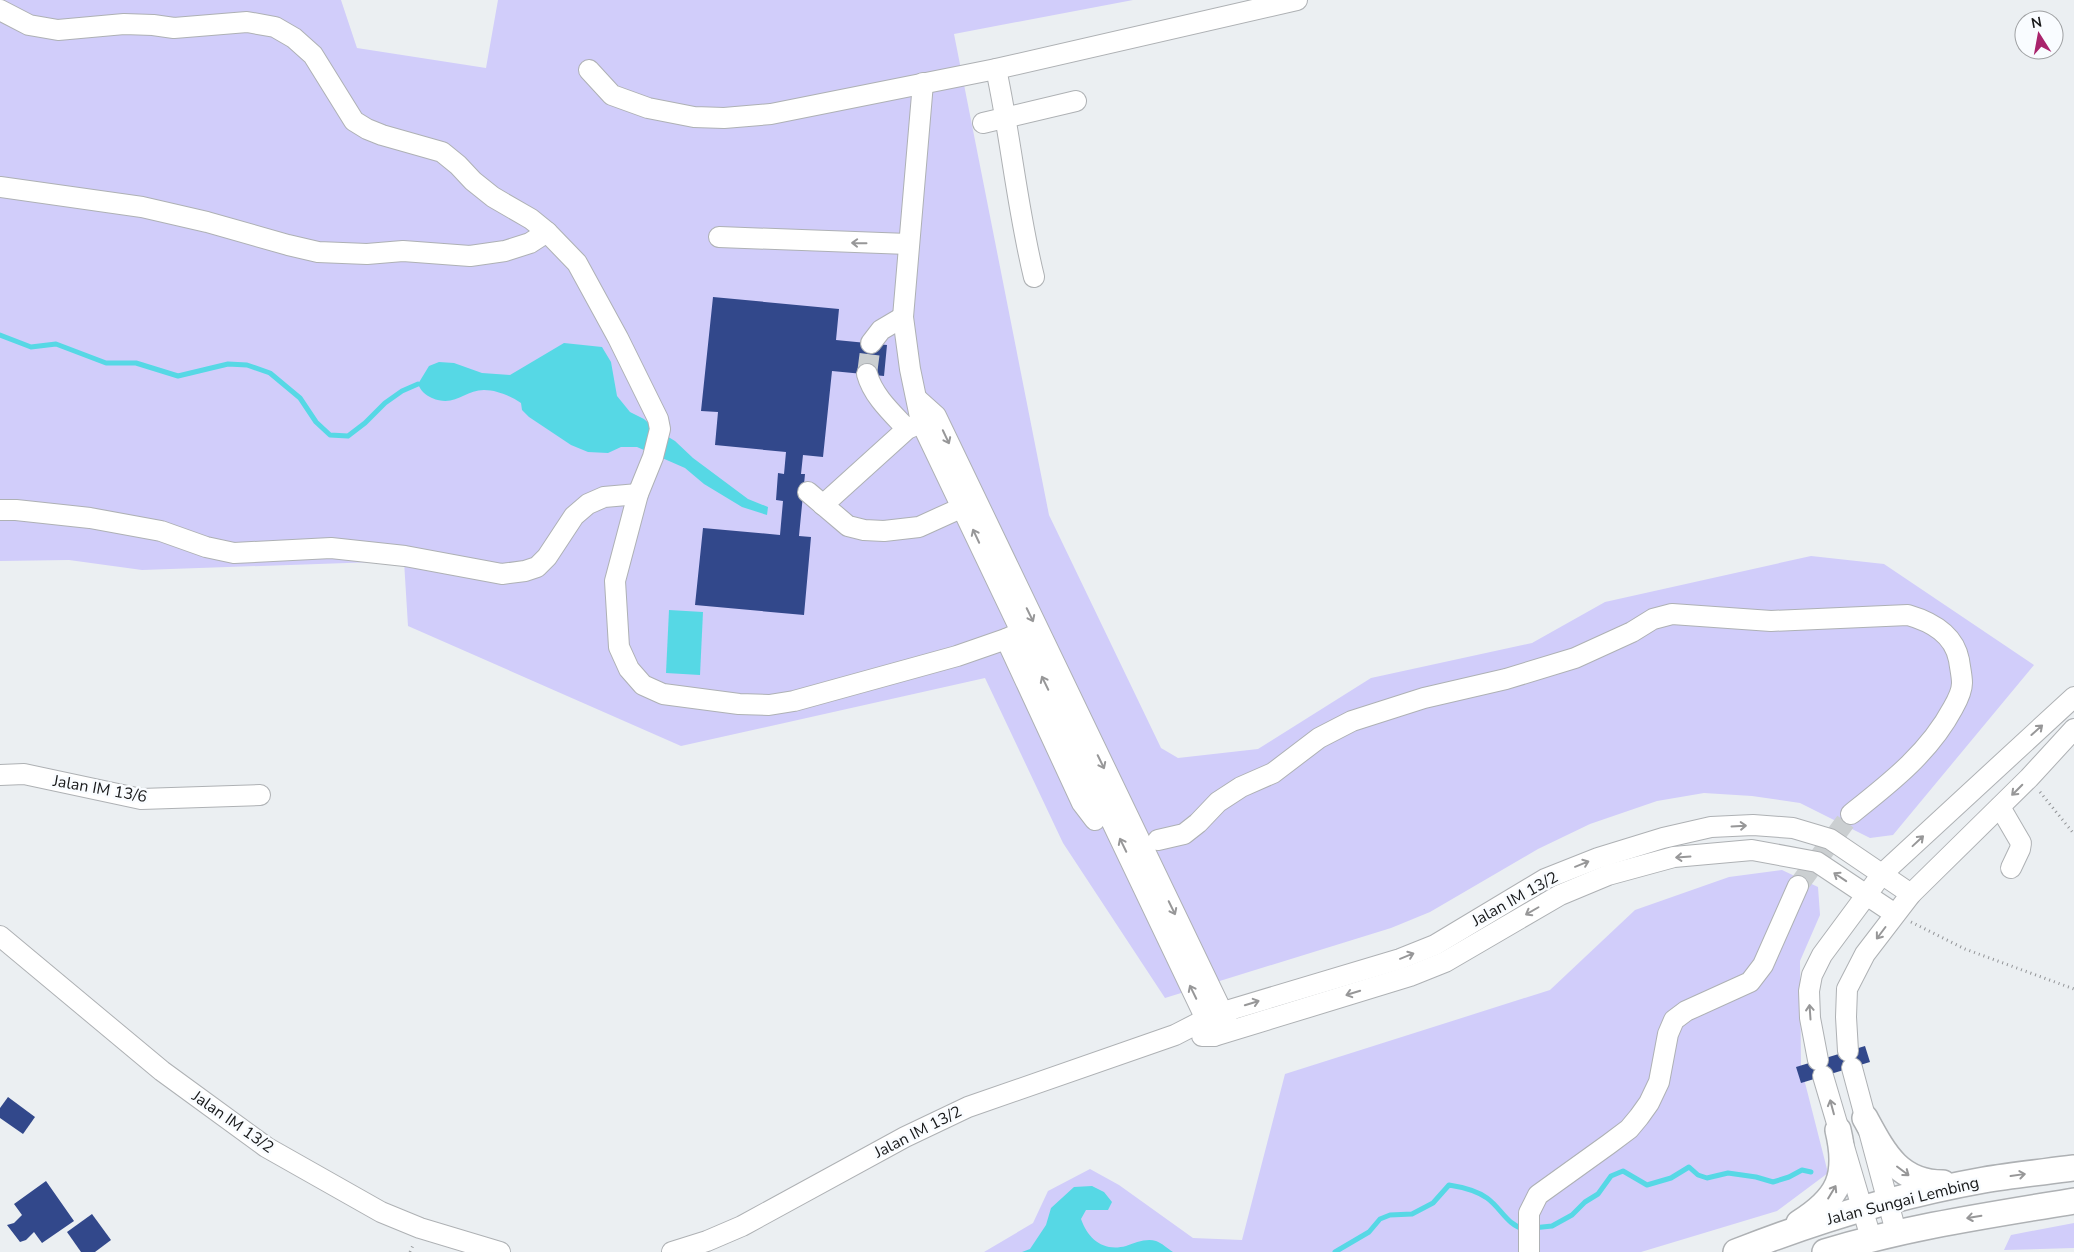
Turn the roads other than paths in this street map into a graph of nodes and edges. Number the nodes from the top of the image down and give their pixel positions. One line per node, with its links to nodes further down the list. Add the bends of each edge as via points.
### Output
1 (1297, 0): 3 (street)
2 (0, 10): 10 (street, via 29,24 58,30 124,24 174,28 247,22 275,27 313,54 354,121 367,130 442,152 493,197)
3 (996, 69): 5 (street); 7 (street)
4 (590, 70): 5 (street, via 612,95 633,104 669,113 716,118 770,114)
5 (923, 83): 12 (street)
6 (1076, 101): 7 (street)
7 (1007, 118): 8 (street); 13 (street, via 1020,216)
8 (984, 123)
9 (0, 187): 10 (street, via 142,207 318,252 367,254 403,251 470,256 513,249)
10 (547, 232): 19 (street, via 576,263 658,419 660,429 653,457)
11 (719, 237): 12 (street, one-way to 11)
12 (908, 244): 14 (street)
13 (1034, 277)
14 (903, 317): 15 (street, via 881,330); 17 (street)
15 (871, 343)
16 (867, 374): 17 (street, via 870,386 892,414)
17 (922, 422): 20 (street); 21 (street)
18 (808, 492): 21 (street)
19 (638, 494): 22 (street, via 604,497 588,504 574,516 537,567 502,574 405,556 331,548 234,553 161,531 90,518); 24 (street, via 615,581 619,647 629,669 643,685 663,694 769,705 948,658)
20 (969, 504): 21 (street, via 919,526 884,531 848,526); 23 (street)
21 (823, 505)
22 (0, 510)
23 (1011, 593): 24 (street); 26 (street, one-way to 26)
24 (1013, 635): 26 (street, one-way to 24); 32 (street, via 1082,803)
25 (2074, 697): 35 (street, one-way to 25)
26 (1069, 715): 41 (street)
27 (2074, 729): 30 (street, one-way to 30)
28 (0, 775): 29 (street, Jalan IM 13/6, via 24,774 141,799)
29 (260, 795)
30 (2000, 807): 34 (street, via 2021,842); 37 (street)
31 (1851, 814): 33 (street, via 1902,772 1933,741 1957,700 1962,684 1954,645 1926,620 1908,616 1771,621 1672,614 1653,618 1632,632 1576,658 1424,698 1352,721 1319,738 1273,773 1241,787 1218,802 1184,834)
32 (1095, 820)
33 (1158, 840)
34 (2011, 868)
35 (1882, 874): 37 (street, Jalan IM 13/2); 38 (street); 41 (street, Jalan IM 13/2, one-way to 35, via 1435,945 1546,879 1598,858 1711,827 1753,825 1793,828 1830,839)
36 (1798, 886): 52 (street, via 1763,965 1750,982 1686,1011 1674,1020 1668,1034 1659,1082 1639,1118 1629,1129 1538,1194 1529,1213)
37 (1911, 894): 39 (street)
38 (1867, 895): 39 (street, Jalan IM 13/2); 41 (street, Jalan IM 13/2, one-way to 41, via 1816,862 1800,858 1752,850 1674,857 1608,875 1560,895 1445,962 1418,972); 43 (street, one-way to 38, via 1810,1018 1809,991 1812,975 1822,955)
39 (1895, 914): 42 (street, one-way to 42, via 1865,954 1847,989 1850,1059)
40 (0, 936): 53 (street, Jalan IM 13/2, via 162,1071 266,1147 381,1212 420,1228)
41 (1218, 1024): 54 (street, Jalan IM 13/2, via 1175,1035 968,1107 904,1137 742,1226)
42 (1865, 1118): 45 (main road, one-way to 45, via 1882,1150 1914,1180 1937,1184); 46 (street)
43 (1838, 1130): 48 (street); 50 (main road, one-way to 43, via 1819,1210 1833,1193 1842,1173 1843,1151)
44 (2074, 1168): 45 (main road, Jalan Sungai Lembing, one-way to 44)
45 (1984, 1180): 46 (main road, Jalan Sungai Lembing)
46 (1888, 1201): 48 (main road, Jalan Sungai Lembing); 49 (street)
47 (2074, 1201): 49 (main road, Jalan Sungai Lembing, one-way to 49)
48 (1863, 1209): 50 (main road, Jalan Sungai Lembing); 51 (street)
49 (1896, 1232): 51 (main road, Jalan Sungai Lembing)
50 (1782, 1234): 55 (main road, Jalan Sungai Lembing)
51 (1872, 1238): 56 (main road, Jalan Sungai Lembing)
52 (1530, 1250)
53 (500, 1252)
54 (672, 1252)
55 (1736, 1252)
56 (1825, 1252)

